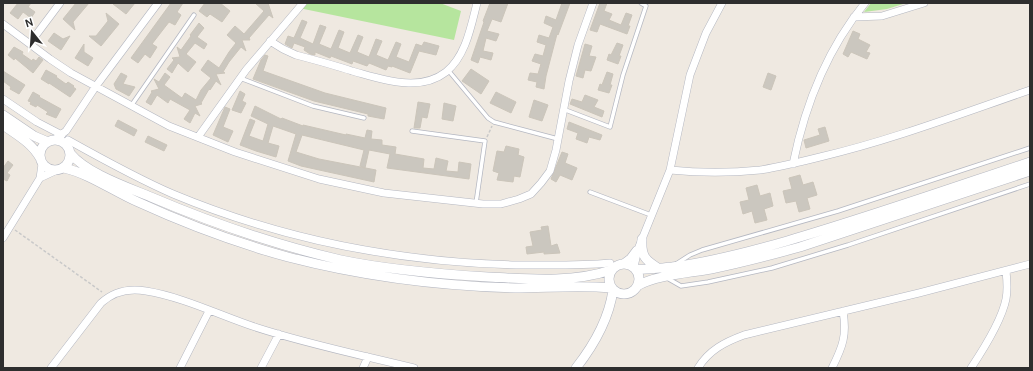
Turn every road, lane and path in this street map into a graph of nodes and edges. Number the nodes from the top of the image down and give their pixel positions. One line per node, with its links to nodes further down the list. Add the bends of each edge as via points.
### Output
1 (60, 3): 14 (street)
2 (158, 3): 17 (street)
3 (303, 3): 13 (street)
4 (477, 3): 15 (street, via 464,47)
5 (593, 3): 21 (street, via 578,45)
6 (641, 3): 21 (lane, via 646,6 623,75 610,127)
7 (722, 3): 38 (street, via 706,33 690,75)
8 (865, 3): 11 (street)
9 (924, 3): 11 (street, via 882,16)
10 (194, 15): 20 (lane)
11 (854, 16): 36 (street, via 828,58 811,97)
12 (3, 24): 14 (street)
13 (270, 41): 15 (street, via 296,55 396,82 414,83 431,80); 16 (street)
14 (30, 43): 17 (street, via 71,74)
15 (448, 70): 24 (lane)
16 (240, 78): 23 (lane, via 314,106); 28 (street)
17 (96, 86): 20 (street); 25 (street)
18 (1030, 90): 36 (street, via 891,138)
19 (3, 99): 29 (street, via 37,122)
20 (131, 106): 28 (street, via 169,126)
21 (563, 109): 30 (street)
22 (3, 116): 29 (street, via 34,136)
23 (364, 118)
24 (494, 122): 30 (lane); 31 (path)
25 (71, 124): 29 (street); 32 (street)
26 (3, 125): 34 (street, via 36,150)
27 (412, 131): 31 (lane)
28 (198, 137): 44 (street, via 235,152 319,179 384,193)
29 (55, 139): 32 (street); 34 (street, via 40,150)
30 (558, 139): 44 (street, via 550,171 531,194 502,204)
31 (485, 141): 44 (lane)
32 (69, 147): 37 (street, via 70,159); 52 (street, via 173,194 223,213 318,241 439,261); 52 (street, via 76,161 83,166 193,215 276,243 341,260 411,271 515,279 594,276)
33 (1030, 148): 53 (lane, via 838,211 702,250)
34 (41, 161): 39 (street, via 46,168); 41 (street)
35 (1030, 162): 53 (street, via 763,248)
36 (793, 164): 38 (street, via 761,170 724,172)
37 (64, 168): 39 (street); 58 (street, via 83,174 125,197 195,226 287,256 321,264 391,277 455,284 515,288)
38 (670, 170): 45 (street)
39 (55, 171): 41 (street)
40 (1030, 171): 57 (street, via 800,247 765,257)
41 (40, 178): 46 (street)
42 (1030, 184): 57 (lane, via 772,268 681,286)
43 (590, 192): 45 (lane)
44 (476, 203)
45 (651, 215): 48 (street)
46 (11, 227): 47 (street); 62 (path)
47 (4, 235)
48 (642, 239): 49 (street); 55 (street, via 641,248 644,256)
49 (638, 248): 50 (street); 54 (street)
50 (622, 264): 52 (street); 54 (street)
51 (1030, 264): 56 (street)
52 (610, 267): 60 (street, via 608,278)
53 (671, 267): 55 (street)
54 (635, 268): 55 (street); 59 (street, via 639,277)
55 (658, 268)
56 (1006, 271): 65 (street); 76 (street, via 1006,300 1001,314)
57 (665, 277): 59 (street)
58 (596, 286): 60 (street); 64 (street, via 607,296)
59 (637, 286): 61 (street)
60 (612, 289): 61 (street); 64 (street)
61 (626, 294): 64 (street, via 618,298)
62 (108, 297): 63 (street, via 128,291 145,291); 68 (street, via 89,317)
63 (209, 311): 66 (street); 69 (street)
64 (609, 311): 73 (street, via 601,330)
65 (843, 311): 74 (street, via 725,342 712,351); 75 (street, via 844,340)
66 (279, 334): 67 (street); 70 (street)
67 (368, 357): 71 (street); 72 (street)
68 (51, 368)
69 (180, 368)
70 (261, 368)
71 (363, 368)
72 (414, 368)
73 (576, 368)
74 (698, 368)
75 (832, 368)
76 (971, 368)

